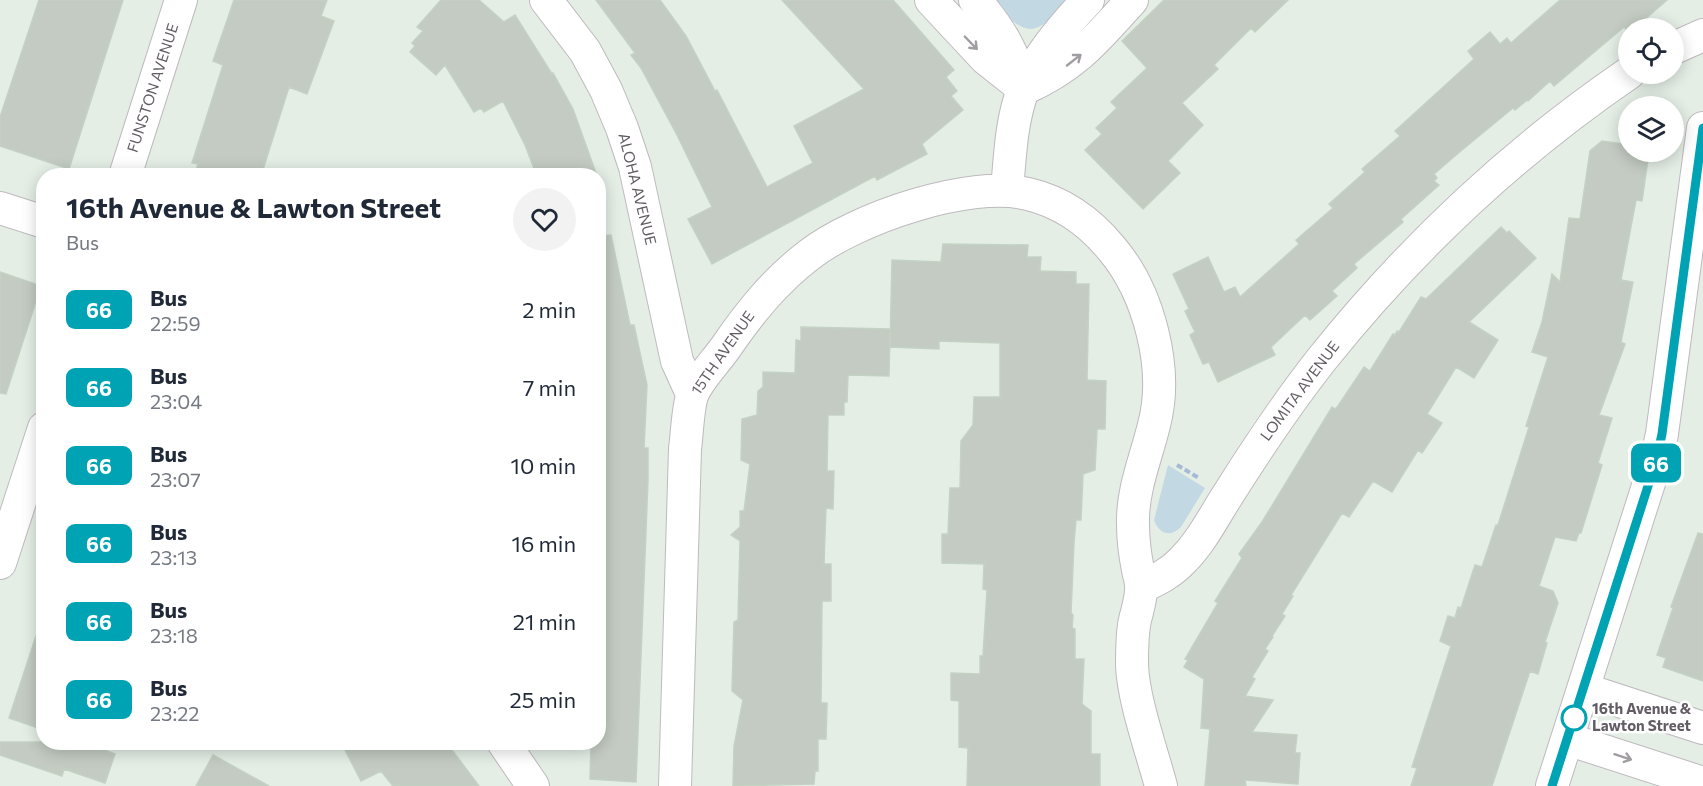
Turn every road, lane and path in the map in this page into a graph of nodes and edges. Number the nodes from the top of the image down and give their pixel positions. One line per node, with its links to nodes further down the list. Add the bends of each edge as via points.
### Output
1 (181, 0): 12 (street, FUNSTON AVENUE)
2 (546, 0): 16 (street, ALOHA AVENUE, via 585,51 622,128 637,177 677,361)
3 (931, 0): 10 (street, one-way to 10, via 986,59)
4 (975, 0): 10 (street, via 1004,38)
5 (1088, 0): 10 (street, via 1054,39)
6 (1132, 0): 10 (street, one-way to 6, via 1081,55)
7 (1703, 35): 8 (street)
8 (1684, 44)
9 (1618, 81): 19 (street, LOMITA AVENUE, via 1514,159 1415,252 1315,369)
10 (1024, 89): 13 (street)
11 (1703, 128): 22 (street, via 1662,434)
12 (128, 168)
13 (1007, 190): 16 (street, 15TH AVENUE, via 961,194 896,212 837,236 811,253 764,296); 17 (street, via 1052,201 1075,213 1113,249 1128,272 1148,318 1159,371 1159,396)
14 (0, 208): 15 (street)
15 (36, 219)
16 (692, 393): 28 (street, 15TH AVENUE, via 686,449)
17 (1148, 448): 19 (path); 21 (street, via 1134,500 1134,536)
18 (36, 453): 20 (street)
19 (1227, 495): 21 (street, LOMITA AVENUE, via 1183,560 1165,576)
20 (0, 563)
21 (1142, 587): 29 (street, via 1133,629 1132,669)
22 (1583, 689): 23 (street); 24 (street)
23 (1703, 728)
24 (1567, 739): 26 (street, one-way to 26); 30 (street)
25 (508, 750): 27 (street)
26 (1703, 783)
27 (533, 786)
28 (675, 786)
29 (1161, 786)
30 (1552, 786)

